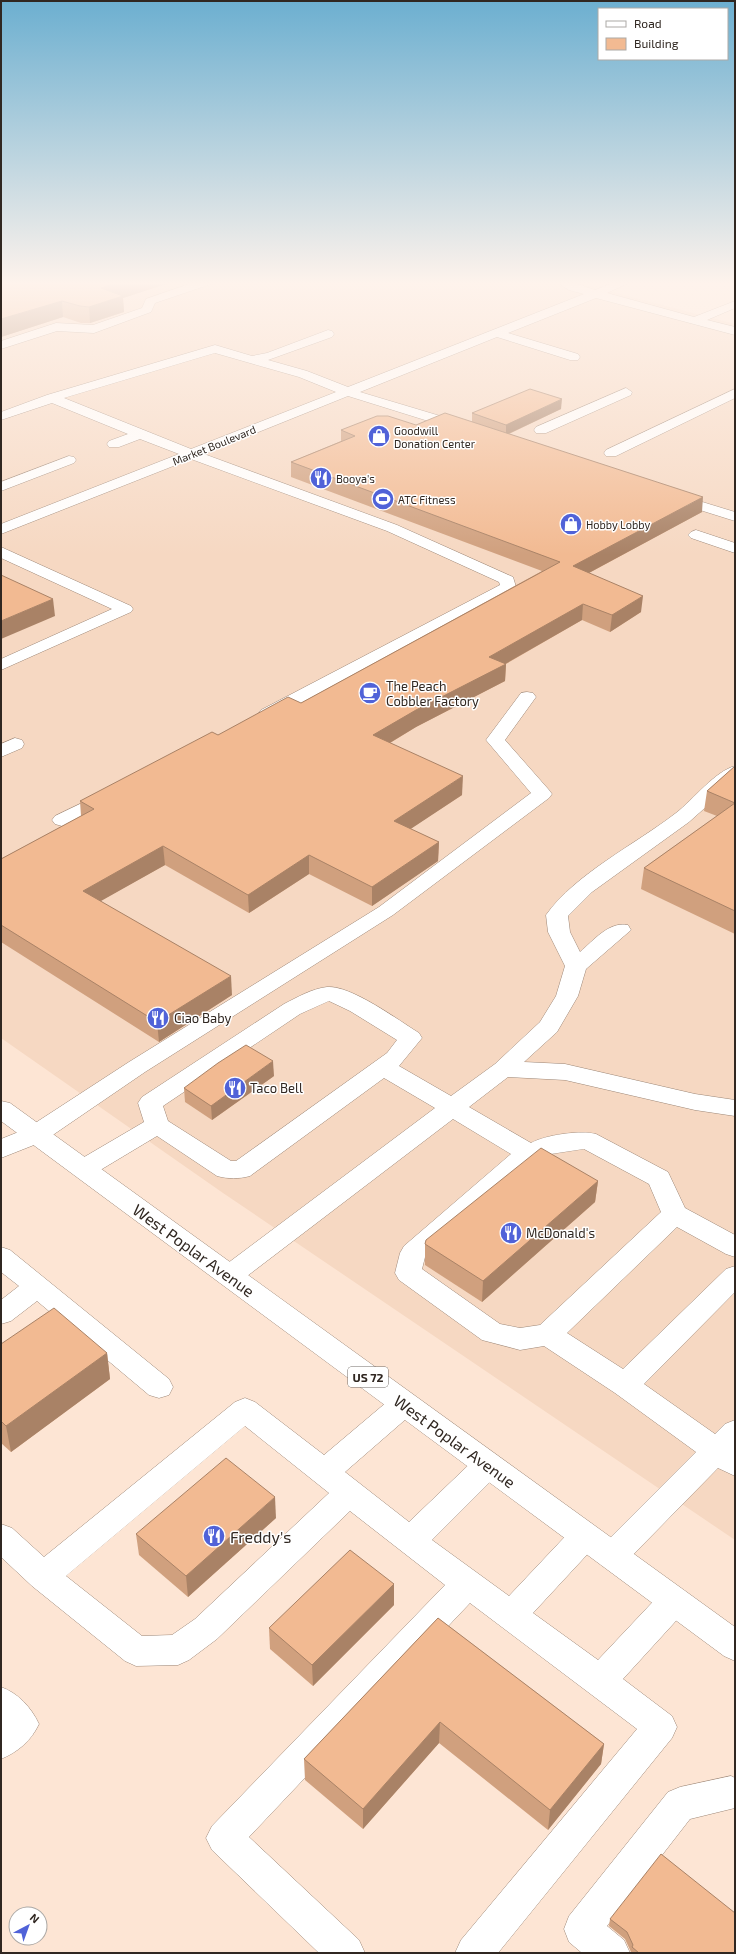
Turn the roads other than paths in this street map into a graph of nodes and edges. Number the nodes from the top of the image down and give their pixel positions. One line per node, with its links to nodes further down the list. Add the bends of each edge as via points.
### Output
1 (138, 372): 7 (street)
2 (297, 372): 4 (street)
3 (398, 372): 4 (street, Market Boulevard)
4 (348, 392): 9 (street); 14 (street, Market Boulevard)
5 (626, 392): 10 (street)
6 (735, 393): 13 (street)
7 (52, 398): 8 (street); 11 (street)
8 (1, 416)
9 (471, 430)
10 (542, 430)
11 (141, 434): 12 (street); 14 (street)
12 (114, 444)
13 (611, 453)
14 (193, 454): 19 (street, Market Boulevard); 25 (street, via 392,528 506,580 508,587)
15 (69, 460): 16 (street)
16 (1, 487)
17 (660, 492): 18 (street)
18 (735, 517)
19 (1, 530)
20 (696, 535): 21 (street)
21 (735, 548)
22 (1, 552): 23 (street, via 125,609)
23 (1, 665)
24 (527, 697): 37 (street, via 495,740 542,794 386,911 137,1067)
25 (256, 719)
26 (735, 772): 30 (street, via 683,818 594,882 557,915 559,932)
27 (120, 791): 28 (street)
28 (62, 820)
29 (620, 930): 30 (street)
30 (576, 966): 32 (street, via 567,996 549,1027)
31 (382, 1067): 33 (street); 36 (street, via 241,1170 226,1170); 36 (street, via 395,1058 411,1038 351,1002 329,994 292,1009 150,1103)
32 (503, 1069): 33 (street); 34 (street, via 565,1072 695,1102)
33 (452, 1108): 39 (street); 44 (street)
34 (735, 1108)
35 (1, 1109): 37 (street, West Poplar Avenue / US 72)
36 (157, 1125): 40 (street)
37 (35, 1135): 38 (street); 40 (street, West Poplar Avenue / US 72)
38 (1, 1149)
39 (530, 1154): 41 (street, via 544,1146 587,1140 659,1178); 48 (street, via 518,1161 413,1253 408,1273 492,1333 520,1339)
40 (83, 1170): 44 (street, West Poplar Avenue / US 72)
41 (675, 1214): 42 (street); 48 (street)
42 (735, 1247)
43 (1, 1257): 46 (street)
44 (229, 1276): 51 (street, West Poplar Avenue / US 72)
45 (735, 1276): 49 (street)
46 (37, 1287): 47 (street); 50 (street)
47 (1, 1314)
48 (548, 1335): 49 (street)
49 (626, 1385): 52 (street)
50 (159, 1387)
51 (404, 1404): 53 (street, West Poplar Avenue / US 72); 54 (street)
52 (729, 1449): 59 (street)
53 (488, 1465): 57 (street, West Poplar Avenue / US 72); 58 (street)
54 (324, 1472): 55 (street); 60 (street, via 245,1410)
55 (349, 1493): 58 (street); 60 (street, via 206,1629 178,1650 136,1651)
56 (1, 1536): 60 (street)
57 (585, 1536): 59 (street, West Poplar Avenue / US 72); 63 (street)
58 (410, 1541): 61 (street)
59 (612, 1556): 62 (street, West Poplar Avenue / US 72)
60 (43, 1576)
61 (468, 1583): 63 (street); 69 (street, via 224,1838)
62 (674, 1601): 64 (street, West Poplar Avenue / US 72); 65 (street)
63 (512, 1614): 65 (street)
64 (735, 1646)
65 (600, 1681): 70 (street, via 660,1727)
66 (1, 1702): 67 (street, via 22,1724)
67 (1, 1743)
68 (734, 1794): 71 (street, via 680,1804 582,1929)
69 (346, 1953)
70 (474, 1953)
71 (611, 1953)

